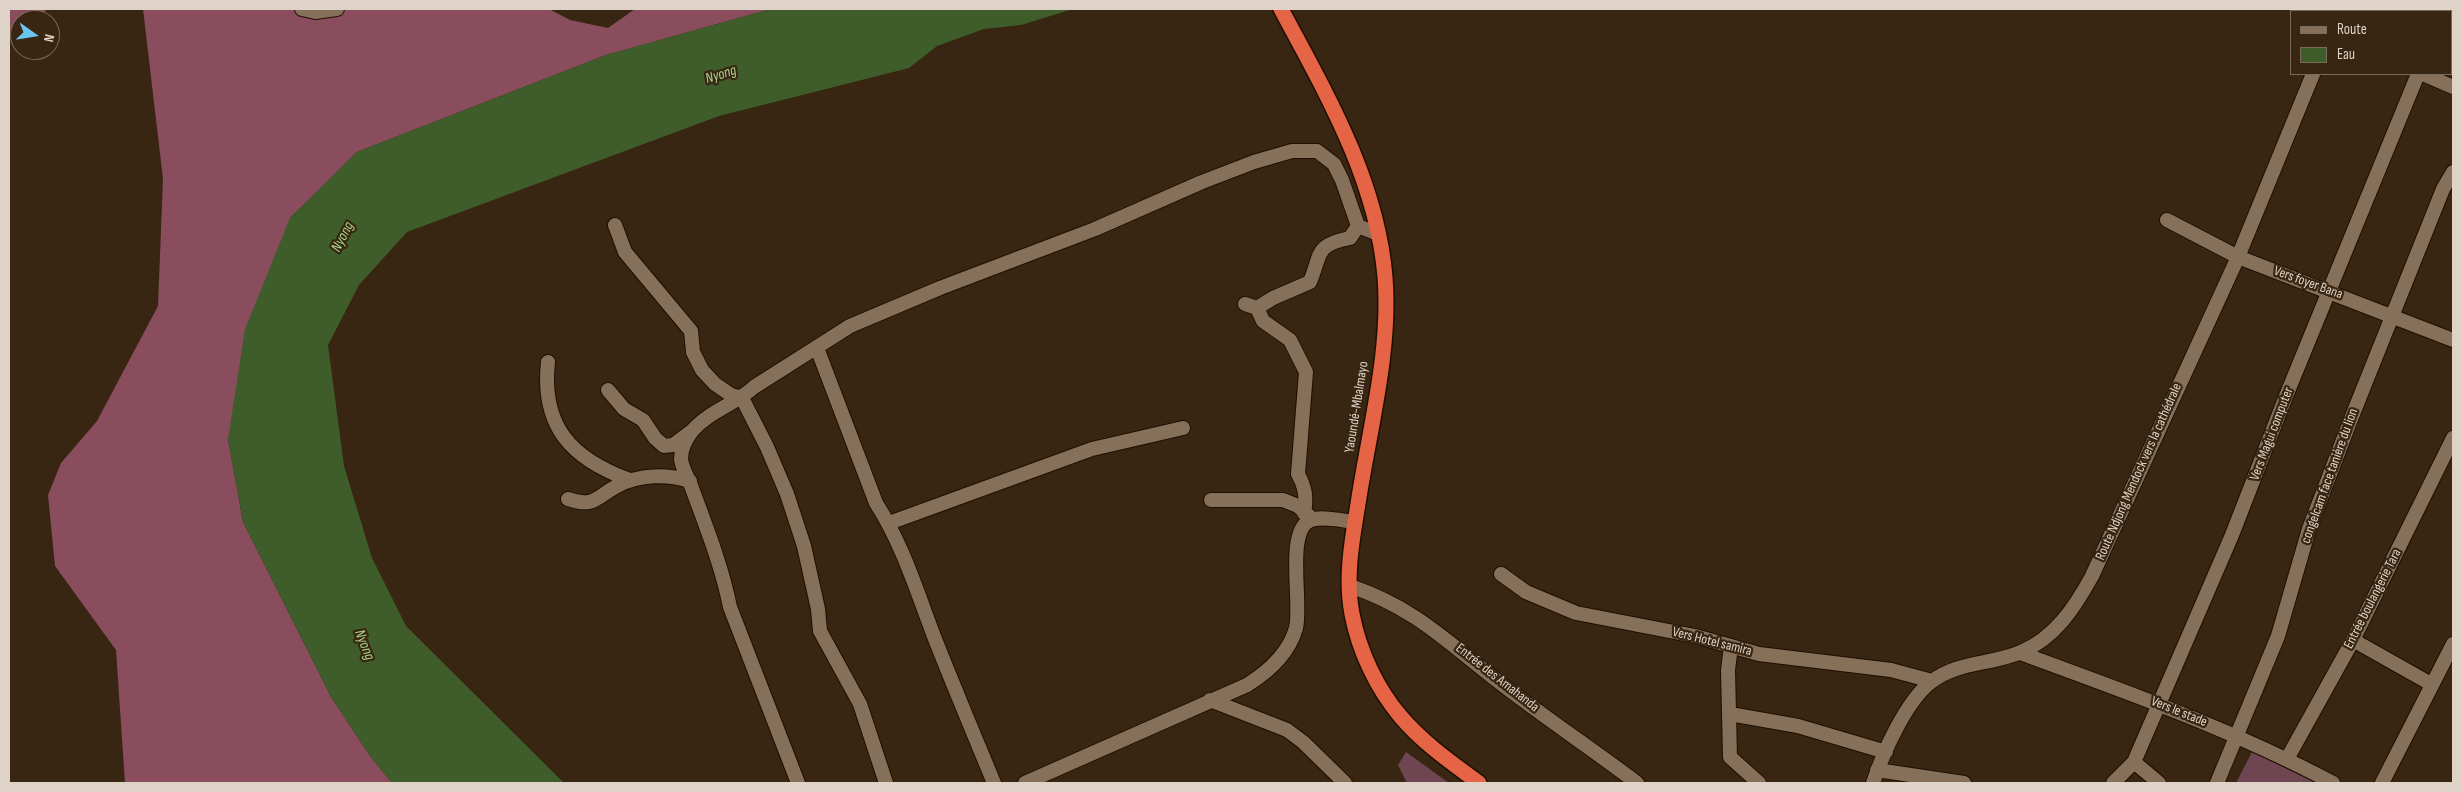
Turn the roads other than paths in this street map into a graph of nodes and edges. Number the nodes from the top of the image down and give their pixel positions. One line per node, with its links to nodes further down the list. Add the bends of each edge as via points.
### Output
1 (302, 9): 2 (street, via 314,12)
2 (337, 9)
3 (1281, 9): 12 (highway, Yaoundé-Mbalmayo, via 1363,173)
4 (2313, 75): 13 (street, Route Ndjong Mendock vers la cathédrale)
5 (2418, 75): 14 (street, Vers Magui computer)
6 (2425, 75): 7 (street)
7 (2453, 87)
8 (2453, 172): 15 (street, congelcam face tanière du lion, via 2443,189)
9 (2167, 220): 13 (street, Vers foyer Bana)
10 (615, 225): 20 (street, via 625,252 691,331 693,352 702,370 715,384)
11 (1358, 226): 12 (street); 17 (street, via 1334,164 1317,151 1292,151 1254,162 1095,229 940,288 850,326); 28 (street, via 1350,238 1323,246 1310,282 1251,306 1263,321 1290,340 1306,372 1298,474 1305,486)
12 (1378, 234): 30 (highway, Yaoundé-Mbalmayo, via 1385,276 1386,320)
13 (2238, 258): 14 (street, Vers foyer Bana); 36 (street, Route Ndjong Mendock vers la cathédrale, via 2092,576 2064,621)
14 (2329, 291): 15 (street, Vers foyer Bana); 40 (street, Vers Magui computer, via 2232,535)
15 (2392, 315): 16 (street, Vers foyer Bana); 42 (street, congelcam face tanière du lion, via 2310,529 2278,636)
16 (2453, 340)
17 (818, 348): 20 (street, via 754,387); 29 (street, via 876,502)
18 (548, 362): 24 (street, via 547,402 563,435 574,450 590,462)
19 (608, 390): 22 (street, via 624,410 643,420 664,446 672,445)
20 (742, 398): 22 (street); 49 (street, via 787,494 804,546 820,631 860,704)
21 (1183, 428): 29 (street, via 1092,448)
22 (694, 430): 25 (street, via 686,439 681,457)
23 (2453, 438): 33 (street, Entrée boulangerie Tara)
24 (630, 480): 25 (street, via 674,476); 26 (street, via 593,502 583,503)
25 (690, 482): 48 (street, via 730,607)
26 (568, 498)
27 (1211, 500): 28 (street, via 1283,500 1298,506)
28 (1309, 516): 30 (street); 39 (street, via 1297,541 1298,616 1290,642 1264,674 1247,686)
29 (889, 522): 50 (street)
30 (1355, 522): 32 (highway, Yaoundé-Mbalmayo)
31 (1501, 574): 35 (street, Vers Hotel samira, via 1526,592 1576,613)
32 (1350, 586): 47 (street, Entrée des Amahanda, via 1380,596 1423,621); 53 (highway, Yaoundé-Mbalmayo, via 1358,638 1383,691 1401,717)
33 (2353, 640): 38 (street); 44 (street, Entrée boulangerie Tara)
34 (2453, 644): 38 (street)
35 (1731, 646): 37 (street, Vers Hotel samira, via 1760,654 1891,670); 41 (street, via 1728,670)
36 (2020, 653): 37 (street, Route Ndjong Mendock vers la cathédrale, via 1975,663); 40 (street, Vers le stade)
37 (1932, 681): 43 (street, Route Ndjong Mendock vers la cathédrale, via 1911,701)
38 (2431, 684): 60 (street)
39 (1210, 700): 51 (street); 52 (street, via 1287,730)
40 (2159, 704): 42 (street, Vers le stade); 45 (street, Vers Magui computer)
41 (1730, 714): 43 (street, via 1798,726); 54 (street, via 1730,757)
42 (2238, 736): 44 (street, Vers le stade); 58 (street, congelcam face tanière du lion)
43 (1886, 752): 46 (street, Route Ndjong Mendock vers la cathédrale)
44 (2287, 759): 59 (street, Vers le stade)
45 (2134, 762): 56 (street); 57 (street)
46 (1875, 777): 55 (street)
47 (1628, 780)
48 (798, 783)
49 (886, 783)
50 (994, 783)
51 (1025, 783)
52 (1345, 783)
53 (1479, 783)
54 (1759, 783)
55 (1964, 783)
56 (2113, 783)
57 (2159, 783)
58 (2217, 783)
59 (2333, 783)
60 (2382, 783)

